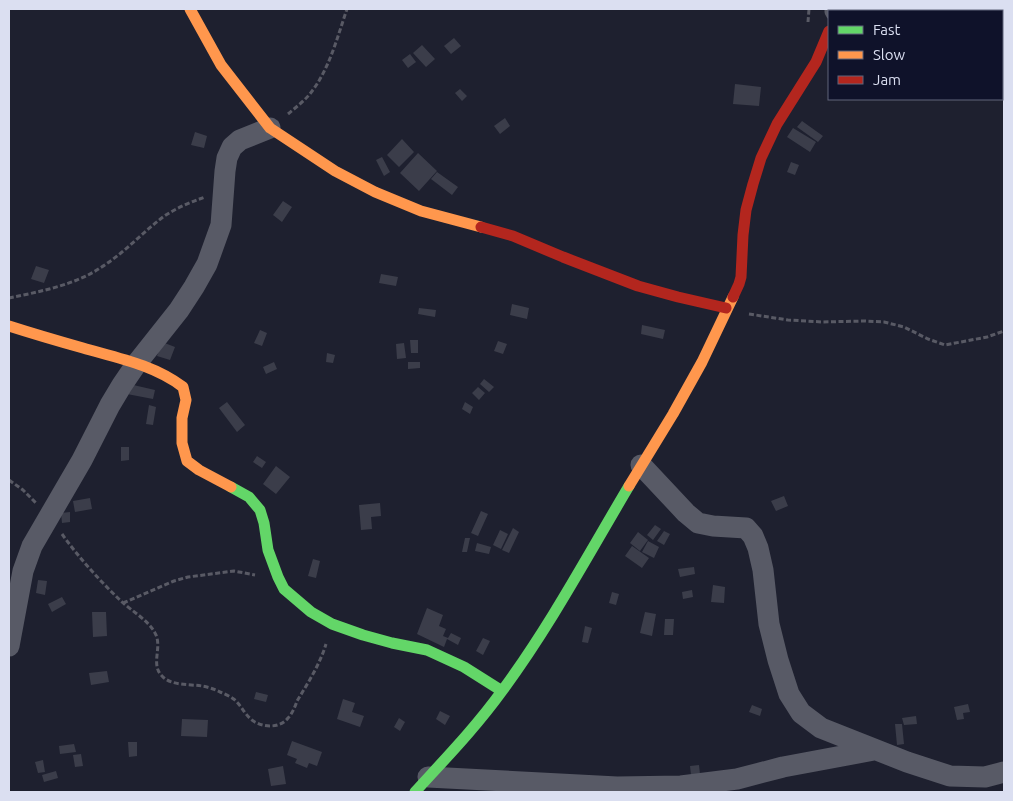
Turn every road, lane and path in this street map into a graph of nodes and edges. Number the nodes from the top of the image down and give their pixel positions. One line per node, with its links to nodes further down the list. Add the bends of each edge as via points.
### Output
1 (190, 9): 4 (street, via 221,65)
2 (347, 9): 4 (path, via 321,78 295,108)
3 (828, 34): 7 (street, via 762,155 750,190 742,272)
4 (270, 128): 5 (street, via 240,140 232,147 227,158); 7 (street, via 335,171 374,192 421,211 514,236 638,286)
5 (224, 192): 6 (path, via 181,206 164,216 100,268 77,280); 10 (street, via 221,225 207,264 179,310)
6 (9, 298)
7 (726, 308): 9 (path, via 788,320 884,322 945,345); 11 (street, via 702,362)
8 (9, 326): 10 (street)
9 (1004, 331)
10 (136, 363): 13 (street); 14 (street, via 171,378 183,387 186,400 182,443 188,460 199,470 249,497 260,510 268,550)
11 (641, 465): 18 (street, via 569,591); 19 (street, via 698,522 746,528 753,536 764,570 769,624 790,694 801,713 821,728)
12 (9, 480): 13 (path)
13 (49, 516): 15 (path, via 80,557); 17 (street, via 32,546 23,571)
14 (284, 589): 15 (path, via 261,576 234,570 174,581); 16 (street, via 311,612)
15 (123, 603): 16 (path, via 156,634 156,667 164,679 219,691 235,700 250,719 267,726 276,726 288,719 322,656)
16 (332, 624): 18 (street, via 363,636 427,650 464,667)
17 (9, 646)
18 (502, 691): 21 (street)
19 (874, 750): 20 (street, via 950,776 985,777); 21 (street, via 737,779 680,786)
20 (1004, 772)
21 (422, 784)

